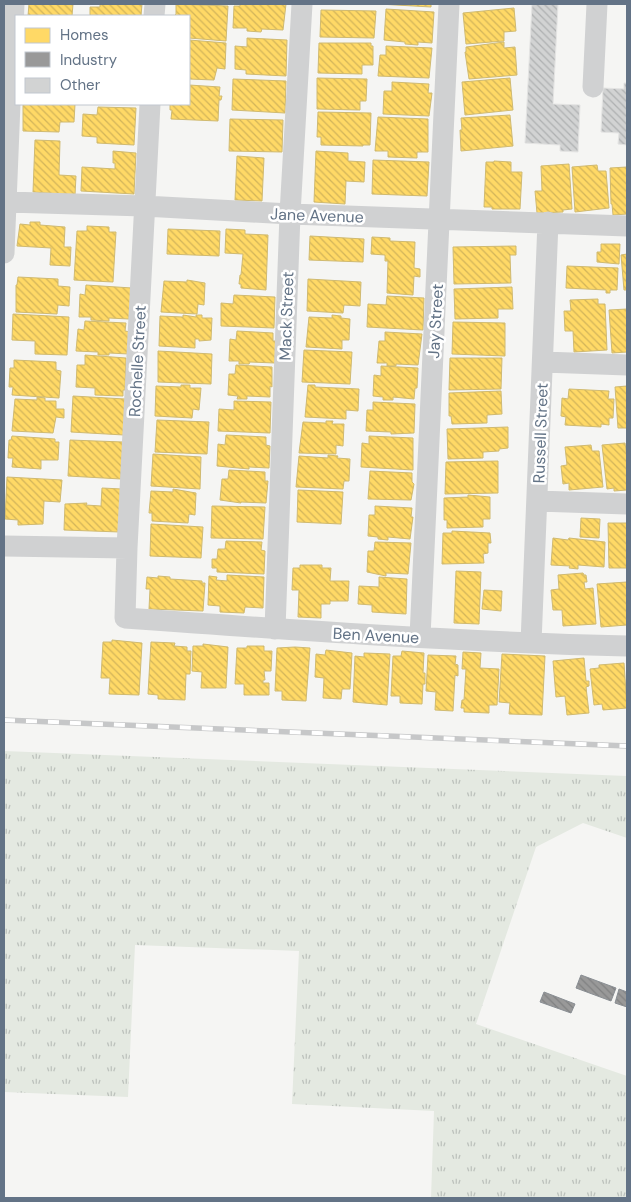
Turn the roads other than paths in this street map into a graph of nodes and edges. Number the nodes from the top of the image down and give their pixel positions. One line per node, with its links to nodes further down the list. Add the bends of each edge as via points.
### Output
1 (14, 4): 7 (street)
2 (302, 4): 9 (street, Mack Street)
3 (449, 4): 10 (street, Jay Street)
4 (597, 4): 5 (street)
5 (593, 87)
6 (150, 105): 8 (street, Rochelle Street)
7 (7, 202): 8 (street, Jane Avenue); 13 (street)
8 (144, 206): 9 (street, Jane Avenue); 19 (street, Rochelle Street)
9 (290, 214): 10 (street, Jane Avenue); 21 (street, Mack Street)
10 (439, 220): 11 (street, Jane Avenue); 22 (street, Jay Street)
11 (548, 222): 12 (street, Jane Avenue); 14 (street, Russell Street)
12 (627, 226)
13 (4, 253)
14 (542, 362): 15 (street); 16 (street, Russell Street)
15 (627, 365)
16 (537, 501): 17 (street); 23 (street, Russell Street)
17 (627, 504)
18 (4, 546): 19 (street)
19 (127, 548): 20 (street, Rochelle Street)
20 (125, 618): 21 (street, Ben Avenue)
21 (275, 629): 22 (street, Ben Avenue)
22 (420, 637): 23 (street, Ben Avenue)
23 (531, 643): 24 (street, Ben Avenue)
24 (627, 646)

